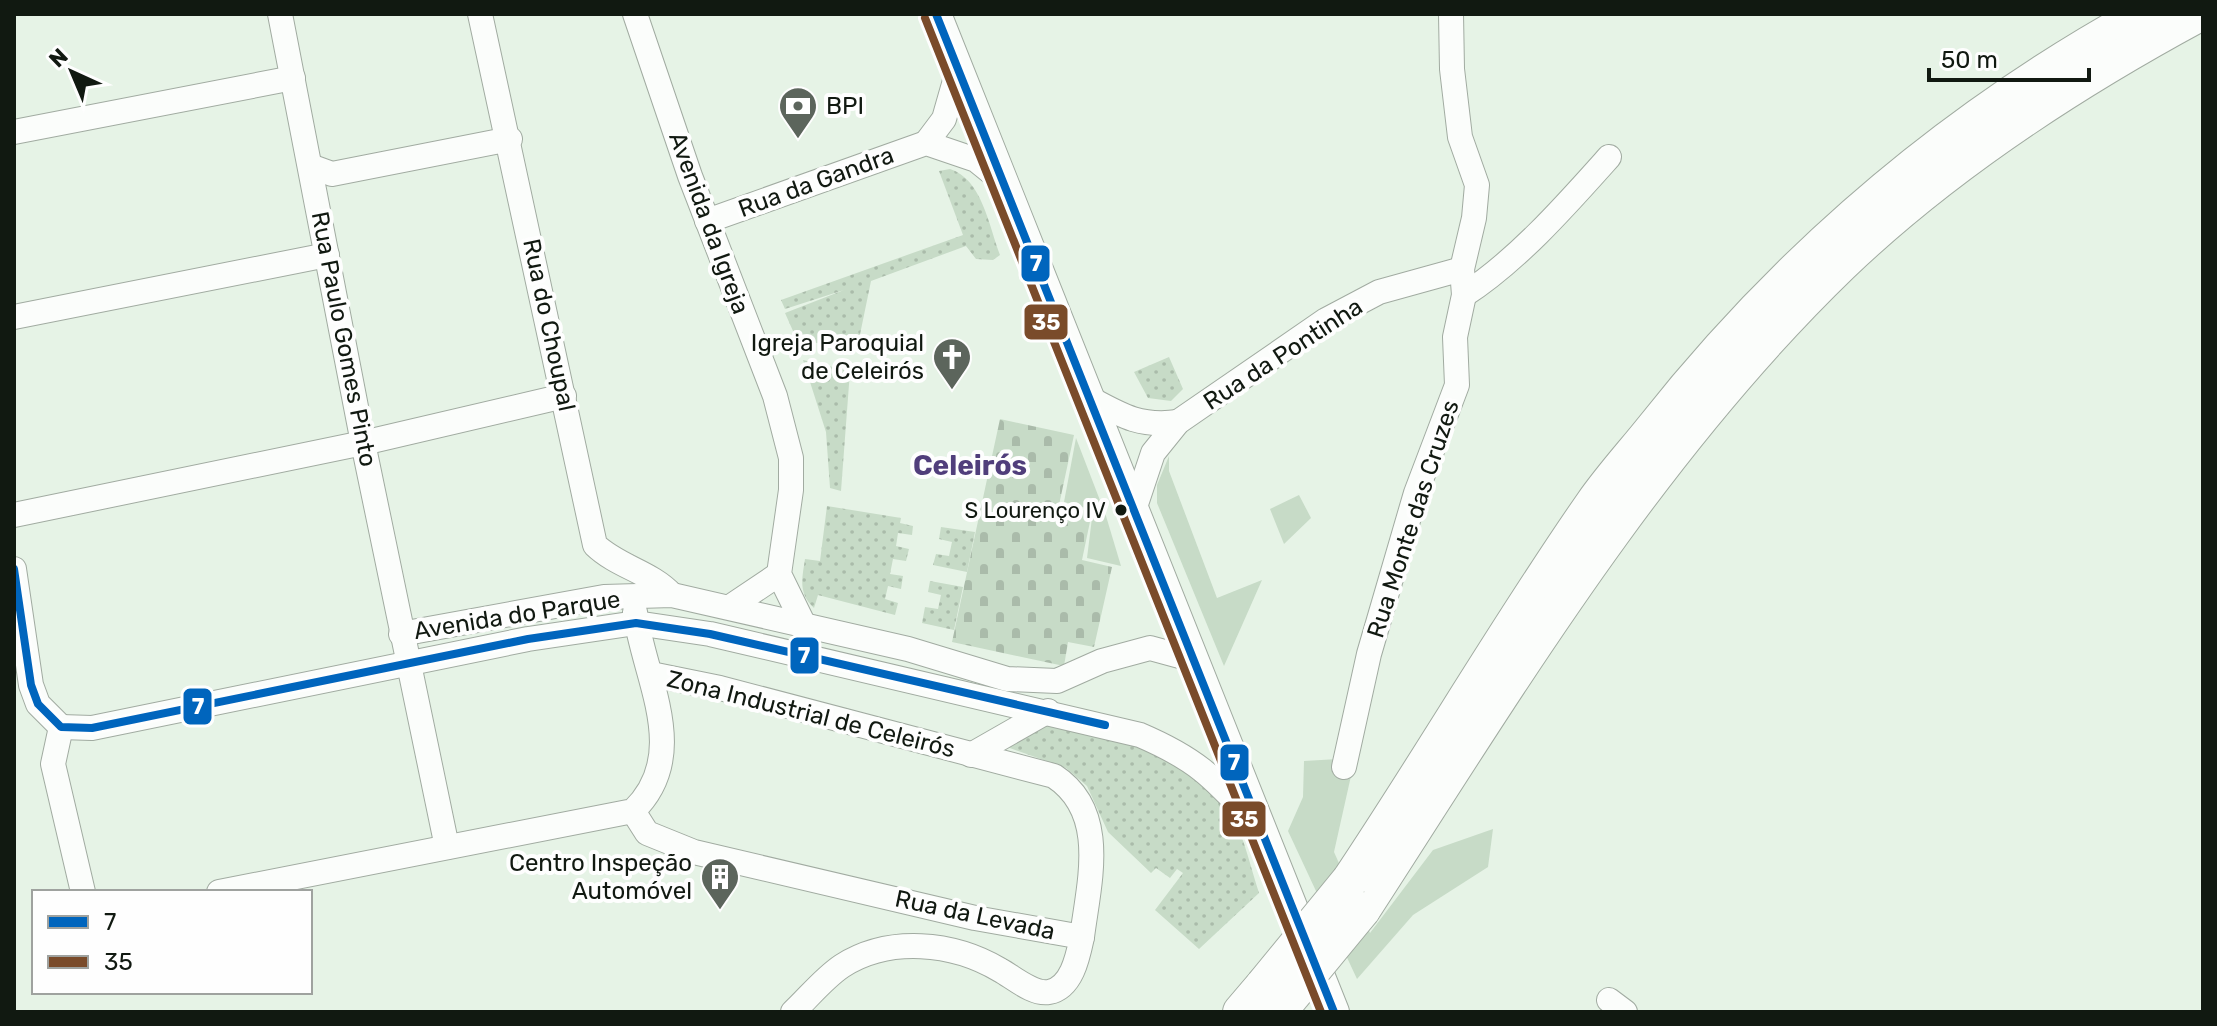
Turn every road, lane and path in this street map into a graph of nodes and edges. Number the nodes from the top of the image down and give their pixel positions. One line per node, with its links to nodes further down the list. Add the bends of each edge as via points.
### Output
1 (280, 14): 10 (street, Rua Paulo Gomes Pinto)
2 (480, 14): 13 (street, Rua do Choupal)
3 (635, 14): 18 (street, Avenida da Igreja)
4 (936, 14): 9 (main road)
5 (1451, 14): 20 (street, via 1460,137 1477,185)
6 (2142, 14): 51 (highway, via 2062,59 1889,183 1823,241 1715,351 1593,503)
7 (2198, 14): 11 (highway)
8 (2203, 33): 11 (highway, via 2087,96)
9 (958, 70): 14 (street, Rua da Gandra, via 944,119); 17 (main road)
10 (293, 78): 12 (street); 16 (street, Rua Paulo Gomes Pinto)
11 (2040, 107): 51 (highway, via 1960,162 1841,264 1726,388 1619,522)
12 (14, 132)
13 (510, 139): 16 (street, via 332,174); 23 (street, Rua do Choupal)
14 (926, 143): 17 (street, Rua da Gandra, via 976,160); 18 (street, Rua da Gandra)
15 (1609, 157): 21 (street, via 1566,206)
16 (310, 166): 19 (street, Rua Paulo Gomes Pinto)
17 (1002, 181): 24 (main road)
18 (707, 221): 30 (street, Avenida da Igreja, via 775,396 791,458)
19 (327, 255): 22 (street); 26 (street, Rua Paulo Gomes Pinto)
20 (1462, 269): 21 (street, Rua Monte das Cruzes); 25 (street, Rua da Pontinha, via 1379,292 1326,320)
21 (1464, 295): 45 (street, Rua Monte das Cruzes, via 1455,337 1457,385 1416,493 1369,654)
22 (14, 317)
23 (564, 396): 26 (street); 31 (street, Rua do Choupal, via 595,545 661,583)
24 (1089, 398): 25 (street, Rua da Pontinha, via 1153,425); 27 (main road)
25 (1178, 422): 27 (street, Rua da Pontinha, via 1153,453)
26 (363, 443): 28 (street); 37 (street, Rua Paulo Gomes Pinto)
27 (1135, 507): 39 (main road)
28 (14, 515)
29 (14, 569): 43 (street, via 31,685 38,704)
30 (779, 574): 33 (street); 36 (street)
31 (672, 595): 32 (street, Avenida do Parque); 33 (street, Avenida do Parque)
32 (633, 596): 35 (street, Avenida do Parque); 37 (street, Avenida do Parque)
33 (730, 607): 34 (street, Avenida do Parque)
34 (775, 616): 36 (street, Avenida do Parque); 38 (street)
35 (636, 623): 38 (street, Avenida do Parque); 40 (street, Avenida do Parque); 41 (street)
36 (803, 623): 39 (street, Avenida do Parque, via 1007,679 1057,681 1150,648)
37 (401, 634): 40 (street, Rua Paulo Gomes Pinto)
38 (769, 649): 42 (street, Avenida do Parque)
39 (1194, 660): 47 (main road)
40 (408, 664): 43 (street, Avenida do Parque, via 92,728); 48 (street)
41 (651, 674): 44 (street, Zona Industrial de Celeirós); 46 (street, via 661,770 650,794)
42 (1048, 711): 44 (street); 47 (street, Avenida do Parque, via 1140,735 1182,753)
43 (61, 727): 49 (street, via 53,764)
44 (971, 755): 52 (street, Rua da Levada, via 1054,776 1073,789 1094,849)
45 (1344, 767)
46 (633, 811): 48 (street); 52 (street, Rua da Levada, via 647,833 694,852 975,918)
47 (1264, 833): 56 (main road)
48 (447, 847): 50 (street)
49 (83, 890)
50 (229, 890)
51 (1356, 895): 53 (highway, bridge)
52 (1082, 937): 54 (street, via 1074,971 1047,993 983,959 918,945 862,954)
53 (1271, 999): 55 (highway)
54 (793, 1012)
55 (1241, 1012)
56 (1334, 1012)

